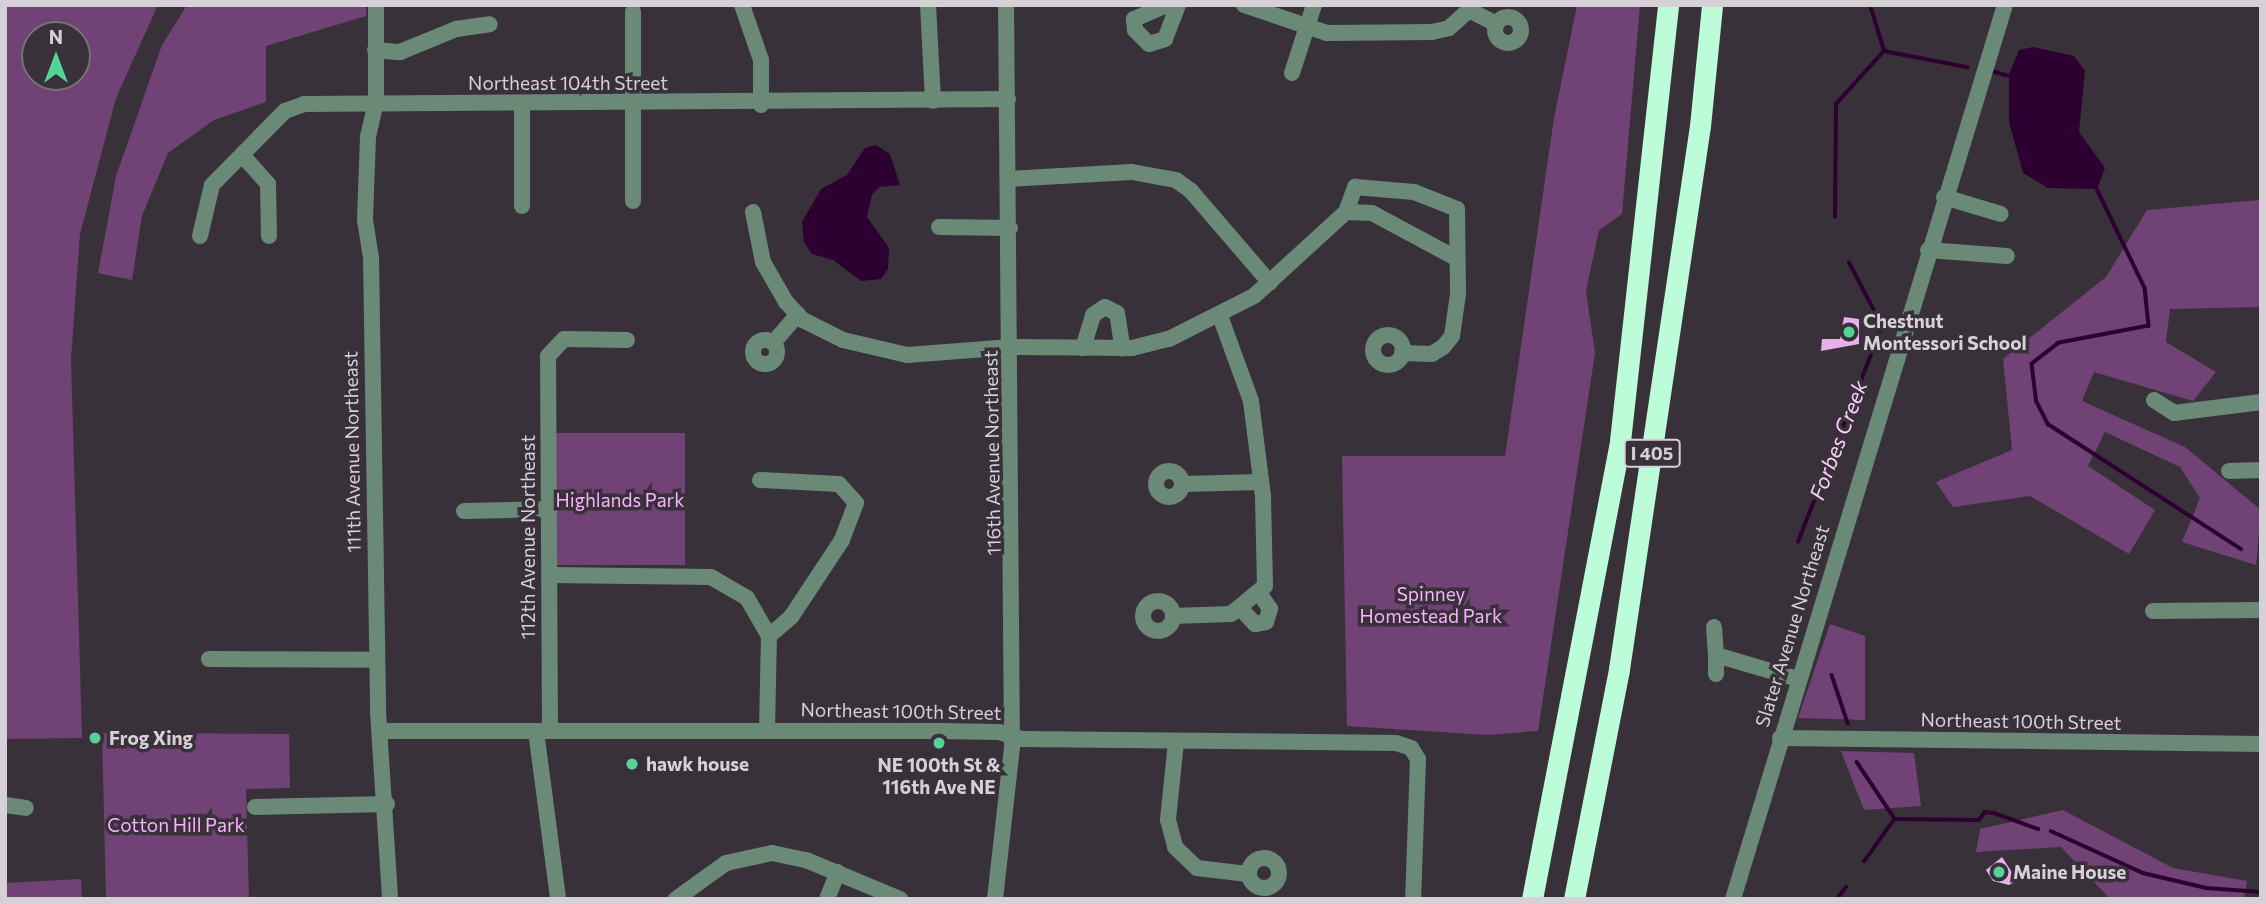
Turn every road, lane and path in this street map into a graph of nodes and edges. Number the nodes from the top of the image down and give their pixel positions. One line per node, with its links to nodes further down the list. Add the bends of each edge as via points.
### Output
1 (376, 5): 17 (street, 111th Avenue Northeast)
2 (742, 5): 24 (street, via 761,60)
3 (928, 5): 20 (street)
4 (1006, 5): 19 (street, 116th Avenue Northeast)
5 (1167, 5): 6 (street, via 1134,19 1135,30 1149,44 1165,39)
6 (1178, 5)
7 (1244, 5): 16 (street)
8 (1314, 5): 16 (street)
9 (1668, 5): 90 (highway, I 405, via 1620,441)
10 (1712, 5): 91 (highway, I 405, via 1700,126 1623,642)
11 (2005, 5): 27 (street, Slater Avenue Northeast)
12 (1470, 8): 15 (street); 16 (street, via 1449,28 1432,32 1342,34)
13 (633, 12): 23 (street)
14 (490, 24): 17 (street, via 456,29 400,52)
15 (1496, 24)
16 (1304, 26): 18 (street)
17 (375, 50): 21 (street, 111th Avenue Northeast)
18 (1292, 73)
19 (1009, 99): 20 (street, Northeast 104th Street); 26 (street, 116th Avenue Northeast)
20 (933, 101): 24 (street, Northeast 104th Street)
21 (376, 103): 22 (street, Northeast 104th Street); 25 (street, Northeast 104th Street, via 293,107); 67 (street, 111th Avenue Northeast, via 368,137 365,220 371,257)
22 (522, 104): 23 (street, Northeast 104th Street); 29 (street)
23 (632, 105): 24 (street, Northeast 104th Street); 28 (street)
24 (761, 105)
25 (242, 155): 35 (street, Northeast 104th Street, via 212,185); 36 (street, via 268,184)
26 (1009, 179): 34 (street, 116th Avenue Northeast); 40 (street, via 1132,172 1163,176 1191,191)
27 (1944, 197): 32 (street); 37 (street, Slater Avenue Northeast)
28 (633, 201)
29 (523, 206)
30 (753, 212): 41 (street, via 763,262)
31 (1346, 212): 39 (street, via 1372,213); 39 (street, via 1355,187 1366,184 1436,197 1457,209 1462,236); 40 (street)
32 (2001, 214)
33 (939, 227): 34 (street)
34 (1010, 228): 45 (street, 116th Avenue Northeast)
35 (200, 236)
36 (269, 236)
37 (1928, 250): 38 (street); 69 (street, Slater Avenue Northeast)
38 (2007, 256)
39 (1454, 257): 48 (street, via 1458,294 1452,336 1433,354)
40 (1270, 283): 42 (street)
41 (798, 314): 44 (street); 45 (street, via 843,340 886,352)
42 (1220, 316): 47 (street, via 1152,345); 54 (street, via 1247,377)
43 (627, 340): 56 (street, 112th Avenue Northeast, via 564,339 548,356)
44 (773, 343)
45 (1012, 347): 46 (street); 73 (street, 116th Avenue Northeast)
46 (1083, 348): 47 (street); 47 (street, via 1093,314 1105,307 1117,313)
47 (1122, 349)
48 (1402, 353)
49 (2154, 400): 50 (street, via 2174,413)
50 (2261, 402)
51 (2261, 470): 52 (street)
52 (2230, 471)
53 (760, 480): 64 (street, via 827,482 852,494 855,516 791,617)
54 (1260, 482): 55 (street); 59 (street, via 1265,586)
55 (1183, 484)
56 (550, 509): 57 (street); 58 (street, 112th Avenue Northeast)
57 (464, 511)
58 (550, 575): 64 (street, via 711,577 747,598); 72 (street, 112th Avenue Northeast)
59 (1250, 602): 59 (street, via 1270,609 1266,622 1255,624); 62 (street, via 1221,616)
60 (2261, 610): 61 (street)
61 (2153, 611)
62 (1173, 616)
63 (1714, 627): 65 (street)
64 (769, 636): 70 (street)
65 (1716, 655): 68 (street); 69 (street)
66 (209, 659): 67 (street)
67 (376, 660): 71 (street, 111th Avenue Northeast)
68 (1716, 674)
69 (1797, 678): 74 (street, Slater Avenue Northeast)
70 (767, 729): 72 (street, Northeast 100th Street); 73 (street, Northeast 100th Street)
71 (382, 731): 72 (street, Northeast 100th Street); 77 (street, 111th Avenue Northeast)
72 (543, 731): 84 (street, 112th Avenue Northeast)
73 (1013, 736): 75 (street, Northeast 100th Street); 88 (street, 116th Avenue Northeast)
74 (1780, 738): 76 (street, Northeast 100th Street); 92 (street, Slater Avenue Northeast)
75 (1176, 742): 82 (street, via 1168,820 1175,848 1197,868); 89 (street, Northeast 100th Street, via 1396,743 1415,752 1419,768)
76 (2261, 744)
77 (387, 804): 79 (street); 83 (street, 111th Avenue Northeast)
78 (5, 805): 80 (street)
79 (255, 807)
80 (26, 808)
81 (838, 872): 85 (street, via 788,855 751,855 726,863); 86 (street); 87 (street)
82 (1248, 874)
83 (390, 899)
84 (558, 899)
85 (676, 899)
86 (827, 899)
87 (900, 899)
88 (995, 899)
89 (1413, 899)
90 (1532, 899)
91 (1574, 899)
92 (1733, 899)

